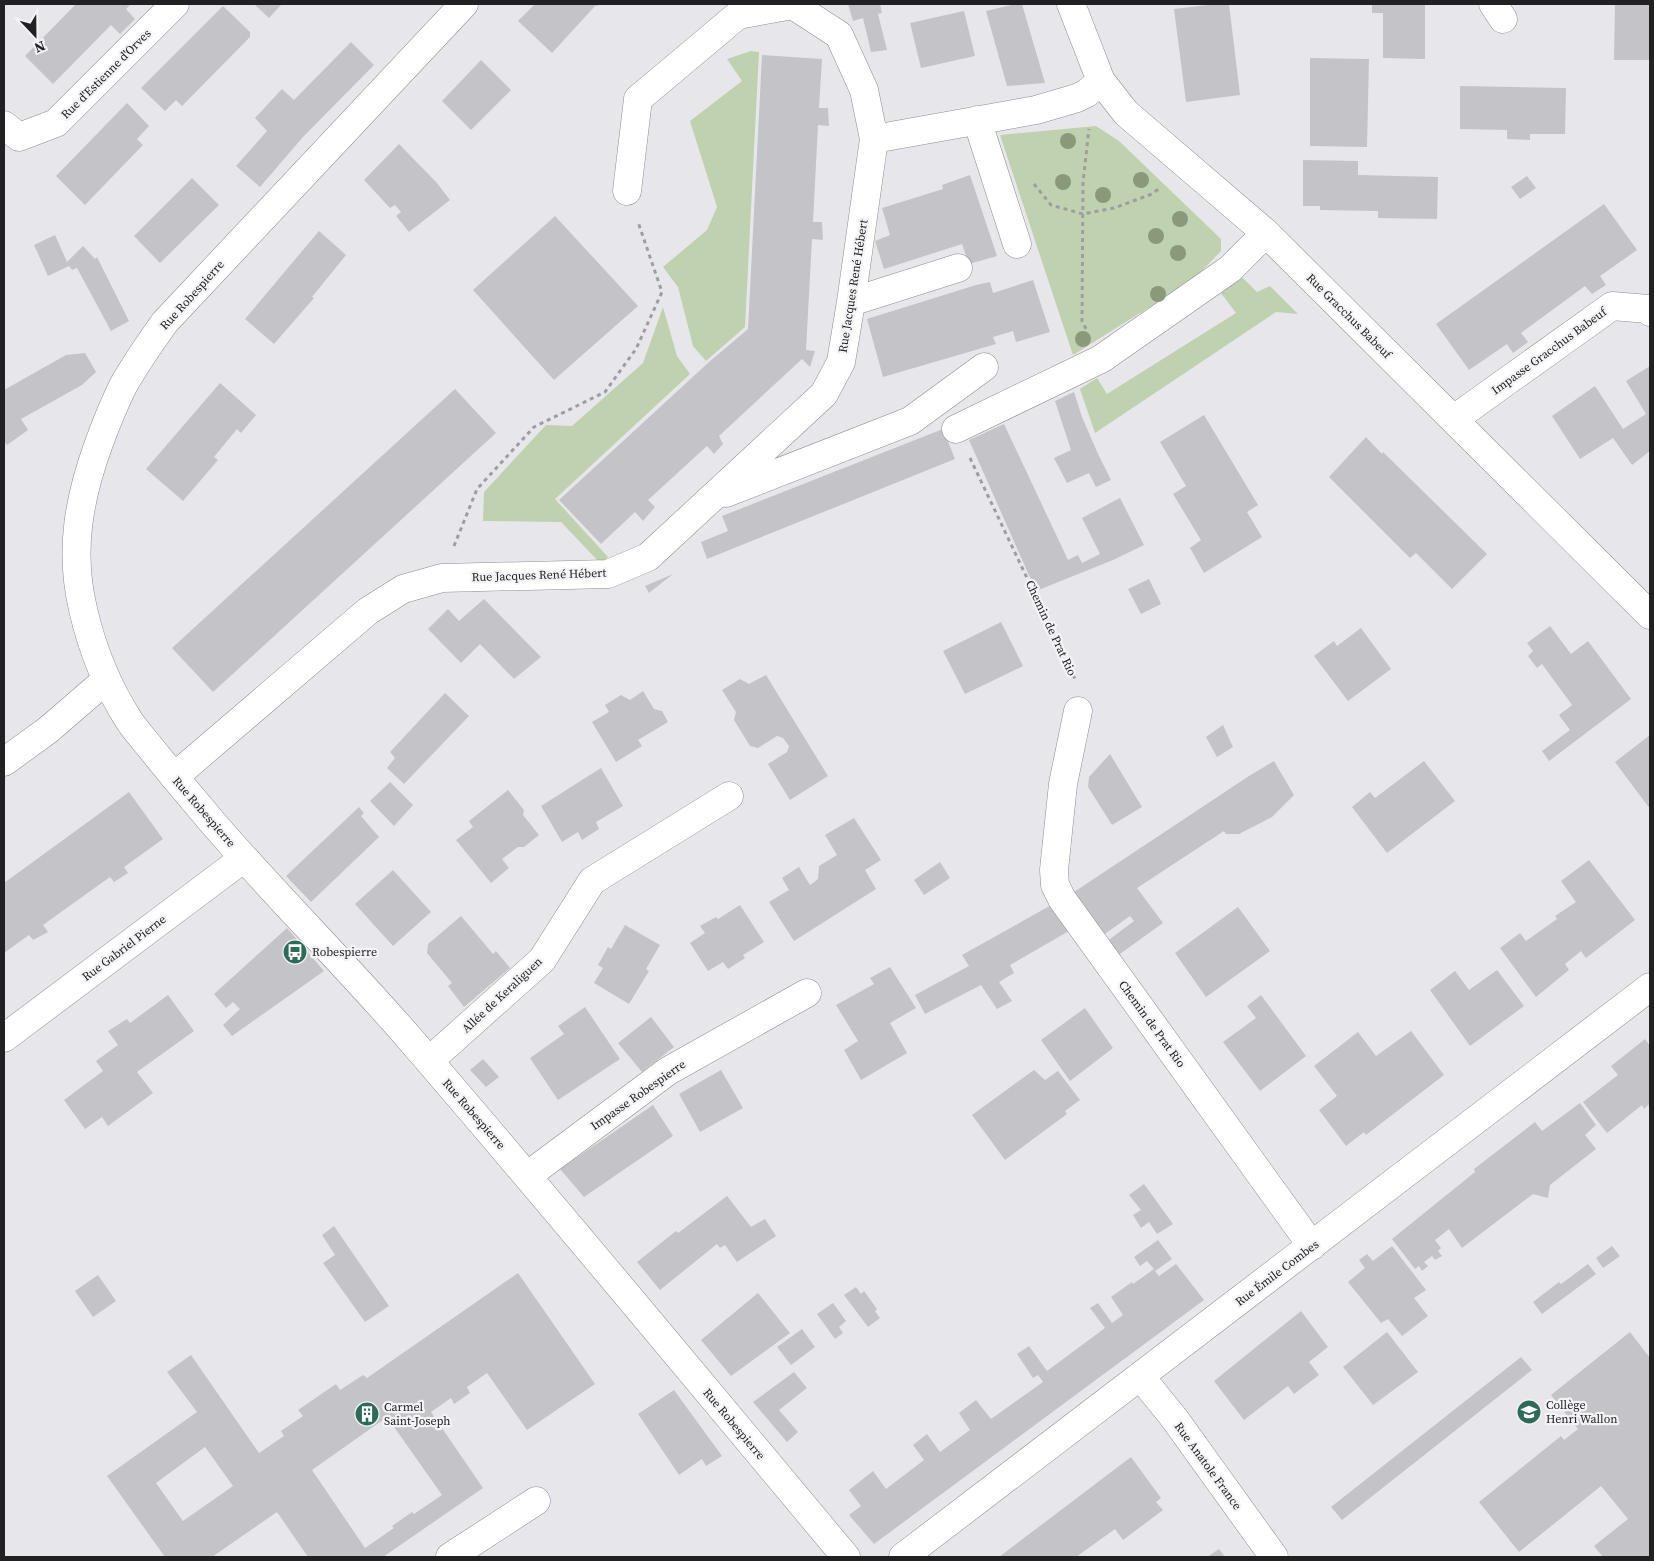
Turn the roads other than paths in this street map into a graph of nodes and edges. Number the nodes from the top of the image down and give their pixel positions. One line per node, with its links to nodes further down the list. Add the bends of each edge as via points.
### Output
1 (176, 4): 6 (street, Rue d'Estienne d'Orves, via 56,123 19,137)
2 (464, 4): 19 (street, Rue Robespierre, via 165,322 122,388 93,460 81,502 76,539 82,607)
3 (1071, 4): 4 (street, Rue Gracchus Babeuf)
4 (1101, 80): 5 (street, via 1078,98 1036,110); 9 (street, Rue Gracchus Babeuf, via 1126,112)
5 (977, 120): 7 (street); 10 (street)
6 (4, 125)
7 (874, 139): 8 (street, Rue Jacques René Hébert, via 864,90 840,35 793,5 738,15 638,99); 12 (street, Rue Jacques René Hébert)
8 (627, 191)
9 (1266, 233): 15 (street, Rue Gracchus Babeuf); 16 (street, via 1230,268 1101,359)
10 (1017, 244)
11 (958, 268): 12 (street)
12 (851, 302): 17 (street, Rue Jacques René Hébert, via 841,362 824,394)
13 (1650, 312): 15 (street, Impasse Gracchus Babeuf, via 1648,309 1612,306)
14 (984, 367): 17 (street, via 910,421)
15 (1454, 420): 18 (street, Rue Gracchus Babeuf)
16 (956, 429)
17 (710, 499): 22 (street, Rue Jacques René Hébert, via 648,556 608,574 442,578 403,589 368,611)
18 (1650, 615)
19 (106, 680): 21 (street, via 48,730); 22 (street, Rue Robespierre, via 131,723)
20 (1078, 711): 30 (street, Chemin de Prat Rio, via 1063,784 1055,885)
21 (4, 762)
22 (174, 777): 24 (street, Rue Robespierre)
23 (729, 796): 28 (street, Allée de Keraliguen, via 592,881 542,960)
24 (244, 858): 27 (street, Rue Gabriel Pierne); 28 (street, Rue Robespierre)
25 (1650, 987): 30 (street, Rue Émile Combes)
26 (807, 994): 29 (street, Impasse Robespierre, via 668,1071)
27 (4, 1038)
28 (429, 1061): 29 (street, Rue Robespierre)
29 (527, 1176): 34 (street, Rue Robespierre)
30 (1312, 1246): 31 (street, Rue Émile Combes)
31 (1140, 1376): 35 (street, Rue Émile Combes); 36 (street, Rue Anatole France)
32 (536, 1501): 33 (street)
33 (450, 1557)
34 (846, 1557)
35 (903, 1557)
36 (1274, 1557)

